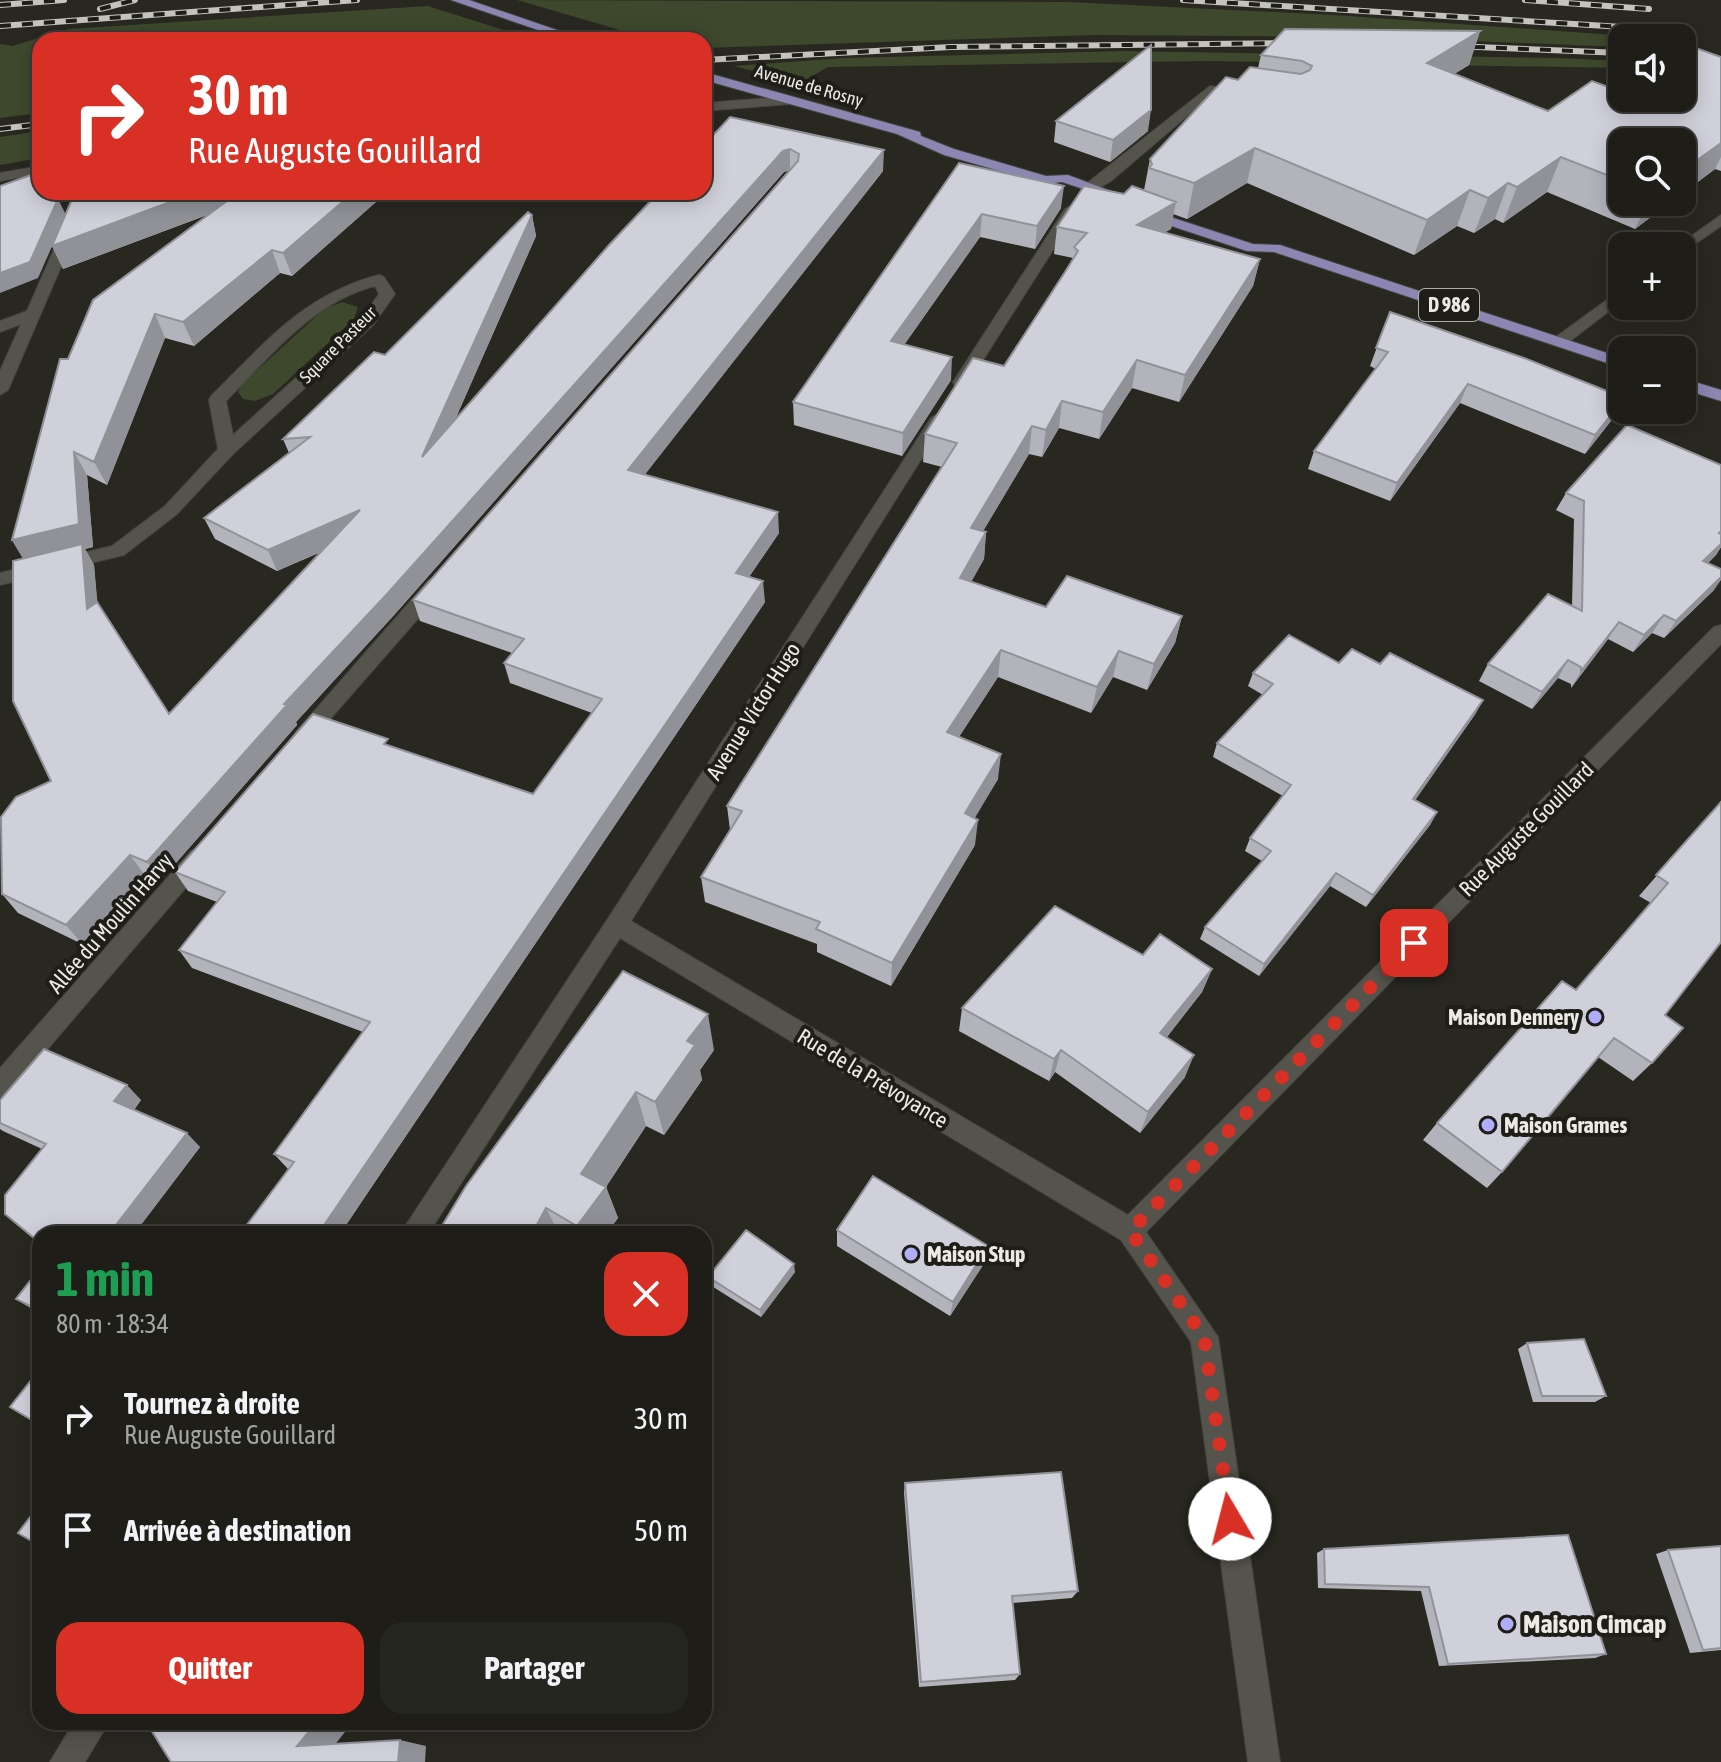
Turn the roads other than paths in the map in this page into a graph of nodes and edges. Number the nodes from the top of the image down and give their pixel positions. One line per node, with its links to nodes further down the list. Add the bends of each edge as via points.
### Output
1 (457, 0): 2 (main road)
2 (555, 32)
3 (712, 78): 5 (main road, Avenue de Rosny / D 986)
4 (1265, 98): 9 (street, Avenue Victor Hugo, via 1210,90)
5 (785, 101): 6 (street); 9 (main road, Avenue de Rosny / D 986, via 1045,180 1063,178)
6 (712, 106)
7 (32, 171): 8 (street)
8 (0, 177)
9 (1091, 187): 16 (main road, Avenue de Rosny / D 986, via 1167,220 1252,248 1275,248); 27 (street, Avenue Victor Hugo)
10 (82, 200): 14 (street)
11 (1721, 219): 12 (street)
12 (1696, 238)
13 (1608, 305): 16 (street)
14 (32, 314): 15 (street); 19 (street)
15 (0, 327)
16 (1559, 342): 17 (main road, Avenue de Rosny / D 986)
17 (1608, 358)
18 (1696, 388): 20 (main road)
19 (0, 390)
20 (1721, 396)
21 (227, 450): 21 (street, Square Pasteur, via 367,322 387,294 379,280 353,284 319,303 217,400); 23 (street, Square Pasteur, via 171,510 118,551)
22 (447, 572): 25 (street)
23 (0, 579)
24 (1721, 632): 30 (street, Rue Auguste Gouillard)
25 (291, 751)
26 (208, 847): 28 (street, Allée du Moulin Harvy)
27 (617, 924): 29 (street, Avenue Victor Hugo); 30 (street, Rue de la Prévoyance)
28 (0, 1086)
29 (418, 1226)
30 (1130, 1231): 33 (street, via 1204,1337)
31 (88, 1730): 32 (street)
32 (66, 1762)
33 (1264, 1762)

